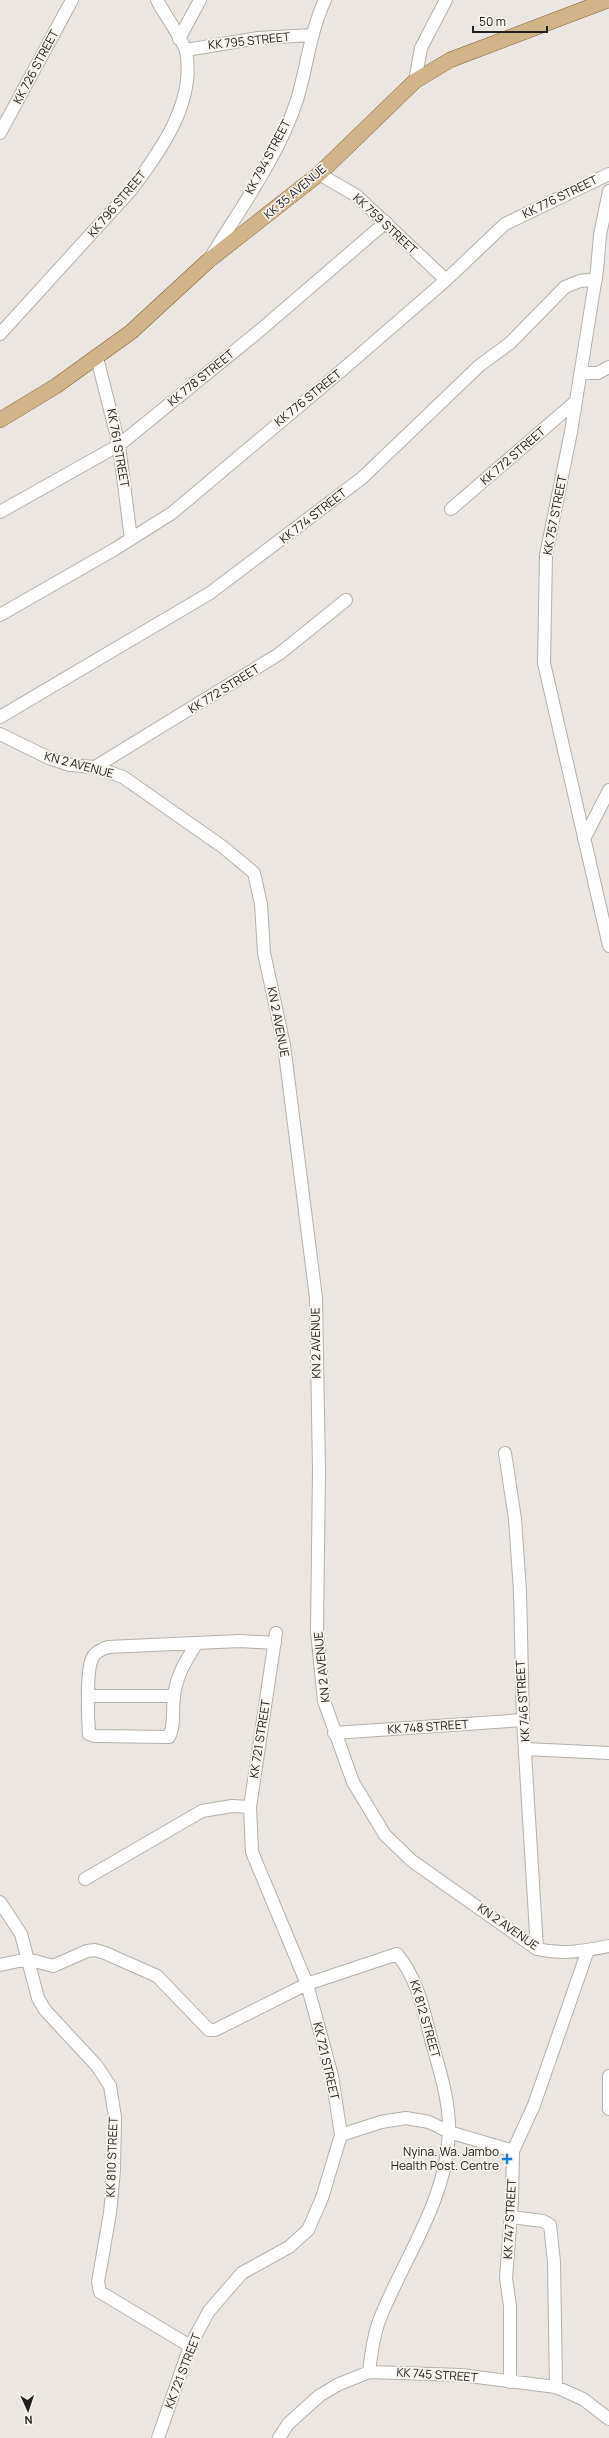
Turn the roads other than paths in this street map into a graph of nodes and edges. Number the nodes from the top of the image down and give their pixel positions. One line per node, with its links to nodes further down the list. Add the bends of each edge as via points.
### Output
1 (72, 0): 12 (street, KK 726 STREET)
2 (157, 0): 9 (street)
3 (200, 0): 9 (street)
4 (325, 0): 8 (street, KK 794 STREET)
5 (446, 0): 11 (street, via 421,48)
6 (608, 0): 7 (main road, KK 35 AVENUE)
7 (580, 6): 11 (main road, KK 35 AVENUE, via 450,60)
8 (313, 35): 10 (street, KK 795 STREET, via 258,38); 17 (street, KK 794 STREET, via 297,100 280,140)
9 (179, 39): 10 (street)
10 (186, 50): 20 (street, KK 796 STREET, via 184,98 169,133 149,166 121,201)
11 (415, 80): 13 (main road, KK 35 AVENUE)
12 (0, 133)
13 (318, 174): 16 (street, KK 759 STREET, via 357,196); 17 (main road, KK 35 AVENUE)
14 (609, 174): 19 (street, KK 776 STREET, via 505,224)
15 (609, 191): 18 (street, KK 757 STREET, via 600,235)
16 (386, 222): 19 (street, KK 759 STREET); 26 (street, KK 778 STREET, via 258,332)
17 (208, 262): 21 (main road, KK 35 AVENUE)
18 (601, 272): 23 (street, KK 757 STREET); 32 (street, KK 774 STREET, via 565,287 510,343 479,366 362,478 217,589)
19 (446, 280): 29 (street, KK 776 STREET, via 172,513)
20 (0, 334)
21 (97, 358): 25 (main road, KK 35 AVENUE); 26 (street, KK 761 STREET)
22 (609, 367): 23 (street, via 598,373)
23 (580, 373): 24 (street, KK 757 STREET)
24 (576, 402): 27 (street, KK 772 STREET); 36 (street, KK 757 STREET, via 546,555 544,663)
25 (0, 420)
26 (119, 445): 28 (street, KK 778 STREET); 29 (street, KK 761 STREET)
27 (451, 509)
28 (0, 512)
29 (131, 539): 31 (street, KK 776 STREET)
30 (346, 600): 34 (street, KK 772 STREET, via 279,654)
31 (0, 615)
32 (0, 717)
33 (0, 734): 34 (street, KN 2 AVENUE, via 49,758 70,765)
34 (95, 767): 43 (street, KN 2 AVENUE, via 123,777 144,790 223,847 254,873 261,904 264,953 284,1045 316,1298 319,1470 317,1632 324,1701)
35 (609, 790): 36 (street)
36 (584, 839): 37 (street, KK 757 STREET)
37 (609, 946)
38 (505, 1453): 42 (street, KK 746 STREET, via 515,1519 520,1591)
39 (197, 1643): 40 (street, via 101,1649 92,1658 89,1670); 41 (street, via 185,1660); 46 (street, KK 721 STREET, via 276,1638)
40 (89, 1696): 41 (street); 41 (street, via 89,1729 92,1736 165,1737 171,1733)
41 (174, 1696)
42 (523, 1720): 43 (street, KK 748 STREET); 44 (street, KK 746 STREET)
43 (334, 1733): 50 (street, KN 2 AVENUE, via 352,1782 385,1835 412,1861)
44 (526, 1749): 45 (street); 50 (street, KK 746 STREET)
45 (609, 1753)
46 (250, 1807): 47 (street, via 232,1806 202,1811); 54 (street, KK 721 STREET, via 252,1852)
47 (85, 1879)
48 (0, 1902): 52 (street, KK 810 STREET, via 21,1934)
49 (609, 1946): 51 (street, KN 2 AVENUE)
50 (537, 1949): 51 (street, KN 2 AVENUE, via 567,1953)
51 (588, 1950): 59 (street, KK 747 STREET, via 534,2105)
52 (28, 1959): 53 (street); 54 (street, KK 812 STREET, via 53,1966 87,1951 105,1953 157,1976 209,2030 215,2030); 61 (street, KK 810 STREET, via 38,1998 45,2010 97,2066 110,2086 115,2117 114,2170 110,2213 98,2282 100,2292)
53 (0, 1965)
54 (307, 1984): 57 (street, KK 812 STREET, via 397,1954 409,1969 419,1995 439,2068); 58 (street, KK 721 STREET, via 332,2076)
55 (609, 2076): 56 (street)
56 (609, 2109)
57 (449, 2132): 58 (street, via 429,2122 406,2118 381,2122); 59 (street); 62 (street, KK 812 STREET, via 444,2171 428,2215 379,2322)
58 (340, 2135): 61 (street, KK 721 STREET, via 322,2198 308,2230 289,2247 242,2273 209,2311)
59 (513, 2151): 60 (street, KK 747 STREET)
60 (511, 2217): 63 (street, KK 747 STREET, via 506,2278 510,2306); 64 (street, via 543,2221 550,2225 554,2262)
61 (190, 2346): 66 (street, KK 721 STREET)
62 (369, 2372): 63 (street, KK 745 STREET, via 461,2375); 67 (street, KK 745 STREET, via 337,2385 319,2396 288,2424)
63 (510, 2382): 64 (street, KK 745 STREET)
64 (556, 2387): 65 (street, KK 745 STREET, via 583,2399)
65 (609, 2419)
66 (158, 2438)
67 (279, 2438)

